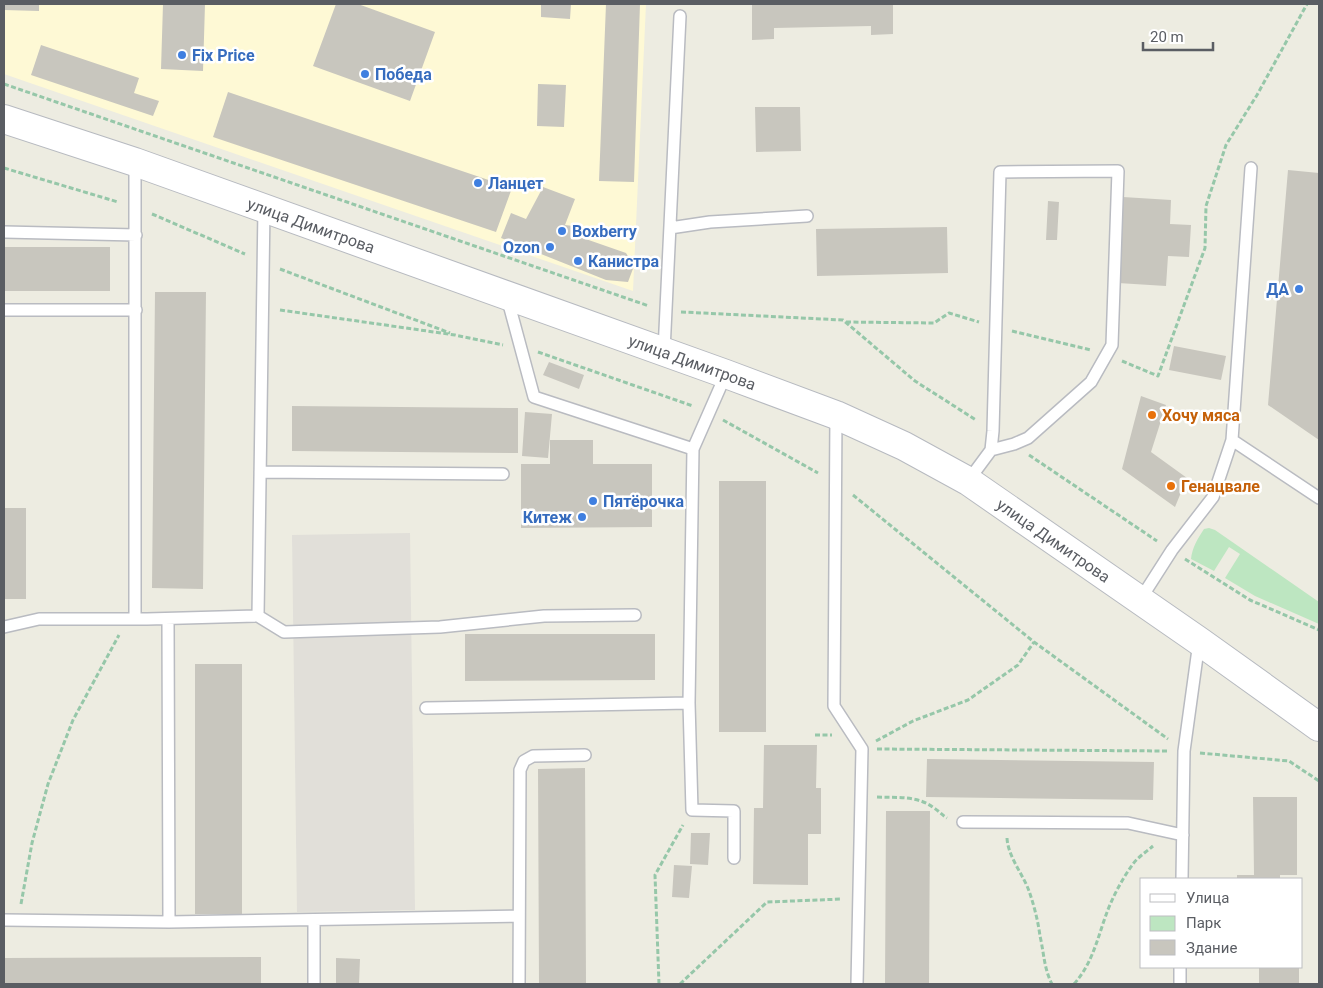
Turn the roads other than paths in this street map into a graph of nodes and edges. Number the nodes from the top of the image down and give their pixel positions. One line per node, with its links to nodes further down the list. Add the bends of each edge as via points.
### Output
1 (680, 16): 7 (lane)
2 (4, 119): 3 (main road, улица Димитрова)
3 (135, 162): 5 (main road, улица Димитрова); 9 (lane)
4 (1251, 168): 16 (lane)
5 (264, 208): 10 (main road, улица Димитрова); 19 (lane)
6 (807, 216): 7 (lane)
7 (670, 228): 13 (lane)
8 (4, 232): 9 (lane)
9 (136, 235): 12 (lane)
10 (507, 295): 13 (main road, улица Димитрова); 17 (lane, via 534,397)
11 (4, 310): 12 (lane)
12 (136, 310): 26 (lane)
13 (664, 352): 14 (main road, улица Димитрова)
14 (726, 374): 15 (main road, улица Димитрова); 17 (lane)
15 (836, 415): 21 (main road, улица Димитрова, via 904,446); 45 (lane, via 834,706 862,749)
16 (1232, 440): 22 (lane); 23 (lane, via 1213,497 1172,550)
17 (692, 449): 30 (lane)
18 (991, 450): 18 (lane, via 1028,438 1091,382 1112,345 1118,171 1000,172); 21 (lane)
19 (260, 472): 20 (lane); 25 (lane)
20 (503, 474)
21 (968, 481): 23 (main road, улица Димитрова)
22 (1319, 498)
23 (1140, 600): 29 (main road, улица Димитрова)
24 (635, 615): 25 (lane, via 544,616 440,627 284,632)
25 (258, 616): 27 (lane)
26 (131, 619): 27 (lane); 28 (lane, via 39,618)
27 (168, 619): 41 (lane)
28 (4, 627)
29 (1199, 641): 32 (main road, улица Димитрова); 35 (lane, via 1184,751)
30 (689, 703): 31 (lane); 36 (lane, via 692,810 734,811)
31 (426, 708)
32 (1319, 727)
33 (585, 755): 38 (lane, via 534,756 524,760 520,770)
34 (963, 822): 35 (lane, via 1128,823)
35 (1183, 835): 37 (lane)
36 (734, 858)
37 (1182, 878)
38 (519, 916): 40 (lane); 44 (lane)
39 (4, 920): 41 (lane)
40 (314, 920): 41 (lane); 43 (lane)
41 (169, 922)
42 (1180, 968): 46 (lane)
43 (314, 984)
44 (519, 984)
45 (857, 984)
46 (1180, 984)

